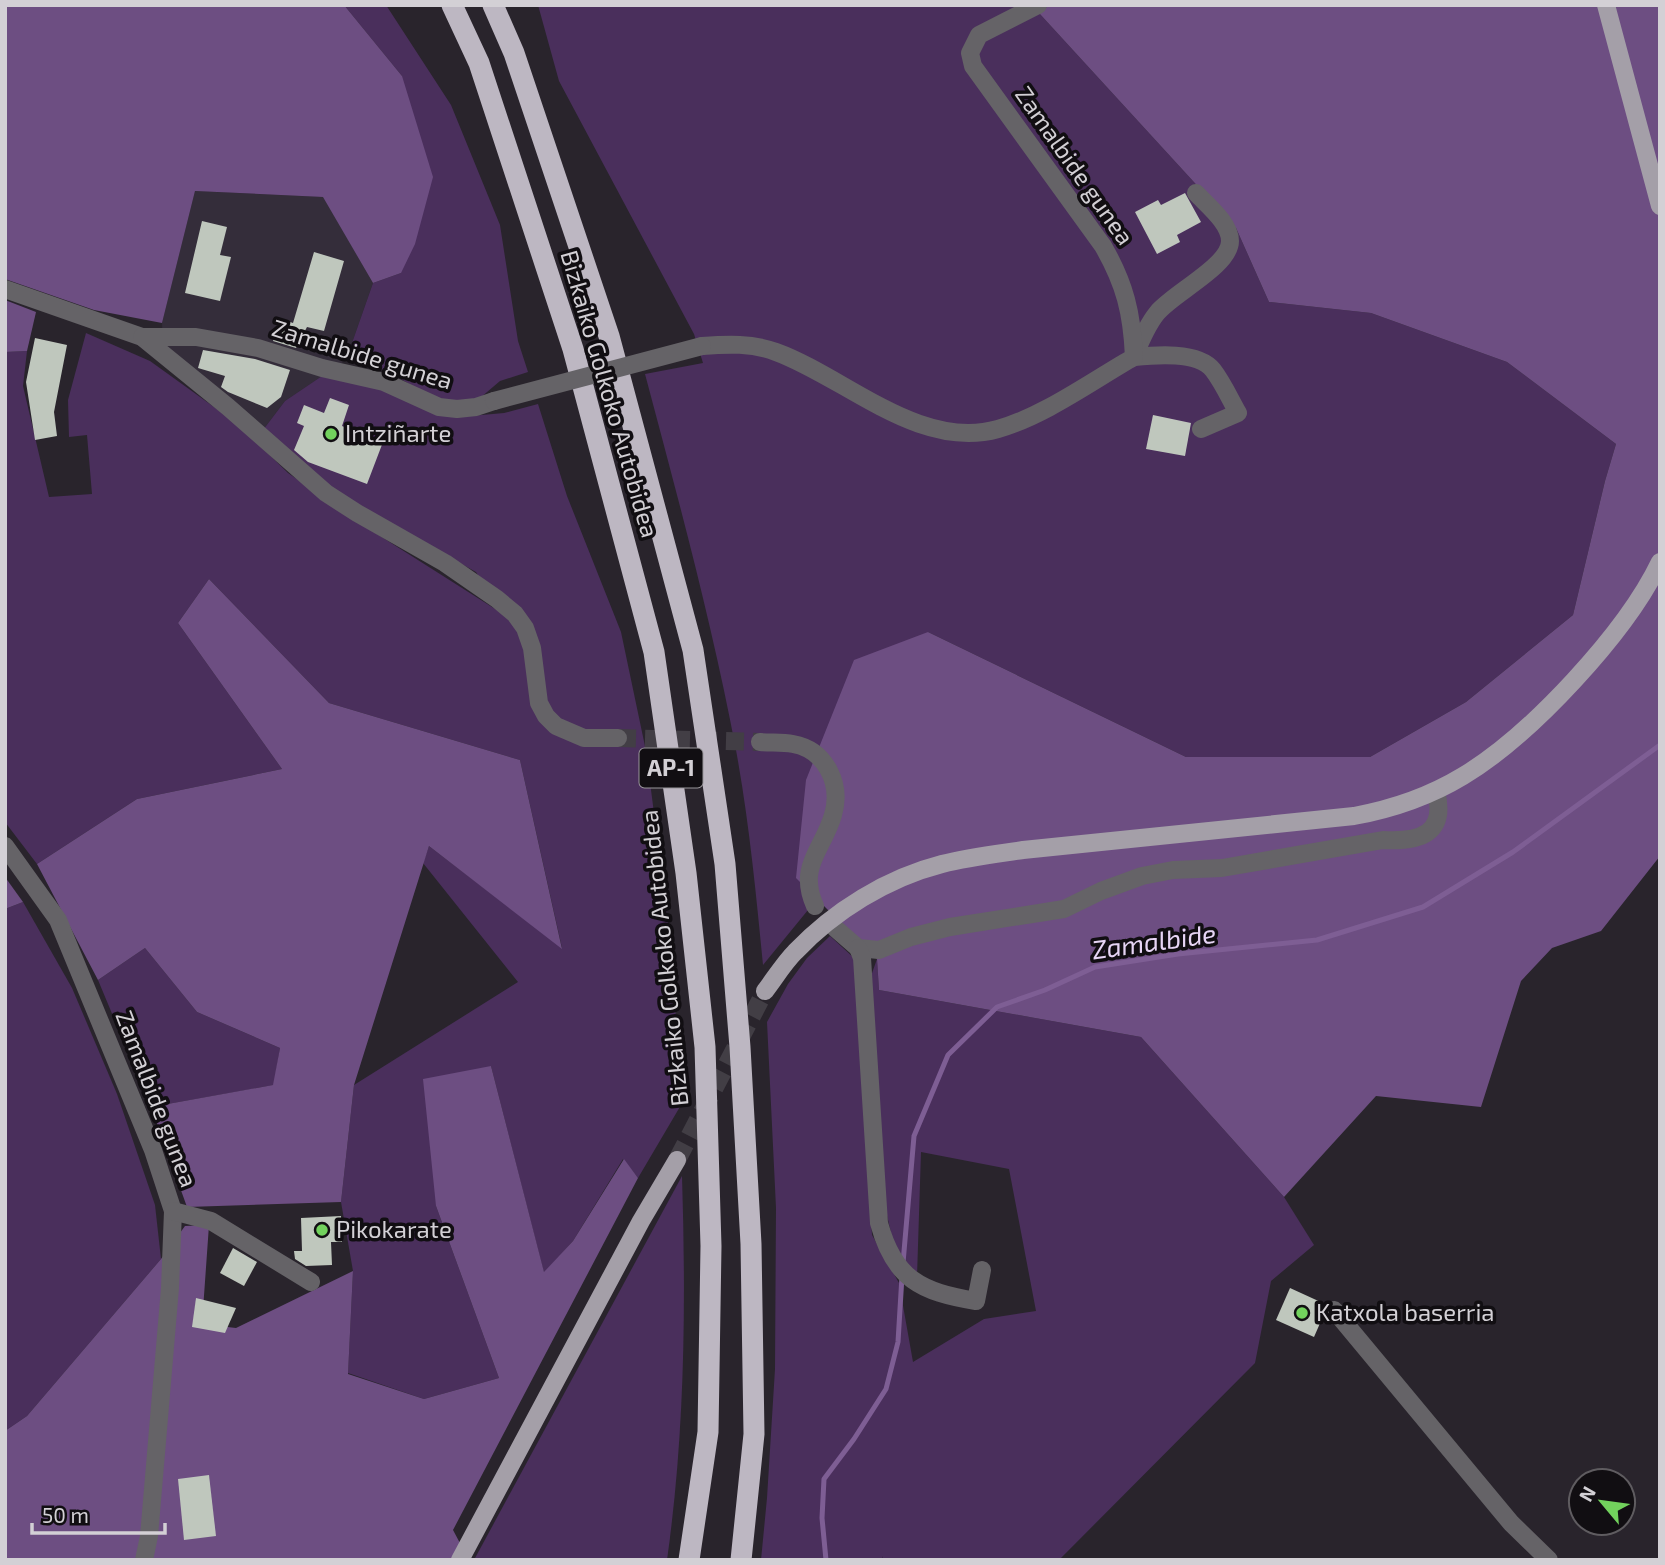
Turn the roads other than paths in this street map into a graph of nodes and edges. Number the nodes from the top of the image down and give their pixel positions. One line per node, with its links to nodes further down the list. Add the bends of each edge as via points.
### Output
1 (452, 5): 27 (highway, Bizkaiko Golkoko Autobidea / AP-1, via 479,63 573,349 654,652 705,1047 711,1246 708,1432)
2 (493, 5): 28 (highway, Bizkaiko Golkoko Autobidea / AP-1, via 514,53 609,336 693,650 726,864 751,1244 754,1434)
3 (1038, 5): 9 (street, Zamalbide gunea, via 979,34 970,53 973,66 1118,271 1130,314)
4 (1606, 5): 6 (main road)
5 (1196, 193): 9 (street, via 1228,229 1228,251 1157,312)
6 (1660, 206)
7 (5, 289): 8 (street, Zamalbide gunea)
8 (142, 337): 9 (street, Zamalbide gunea, bridge, via 195,337 258,348 384,382 439,407 457,409 702,346 735,343 778,352 922,425 974,433 1024,419); 12 (street, Zamalbide gunea, via 326,493 445,563 515,614 526,628 532,648 539,703 556,726 584,738)
9 (1134, 357): 10 (street, via 1169,354 1211,368 1238,413)
10 (1201, 429)
11 (1660, 562): 14 (main road, via 1623,621 1561,692 1486,761)
12 (618, 738)
13 (760, 743): 16 (street, via 807,749 831,772 836,801 833,815 809,871 809,892)
14 (1436, 791): 18 (street, via 1437,820 1427,834 1409,841 1383,840 1222,868 1142,876 1064,909 950,927 879,950); 19 (main road, via 1354,816 1023,850 940,864 880,889 833,918 793,953)
15 (5, 846): 21 (street, Zamalbide gunea, via 58,920 153,1150)
16 (815, 906)
17 (835, 928): 18 (street)
18 (858, 948): 22 (street, via 878,1223 885,1248 902,1273 949,1297 976,1301)
19 (765, 990)
20 (677, 1160): 26 (main road)
21 (173, 1211): 23 (street, via 211,1221); 25 (street, Zamalbide gunea, via 162,1392)
22 (982, 1270)
23 (311, 1282)
24 (1334, 1310): 29 (street, via 1511,1523)
25 (144, 1560)
26 (460, 1560)
27 (689, 1560)
28 (741, 1560)
29 (1549, 1560)

